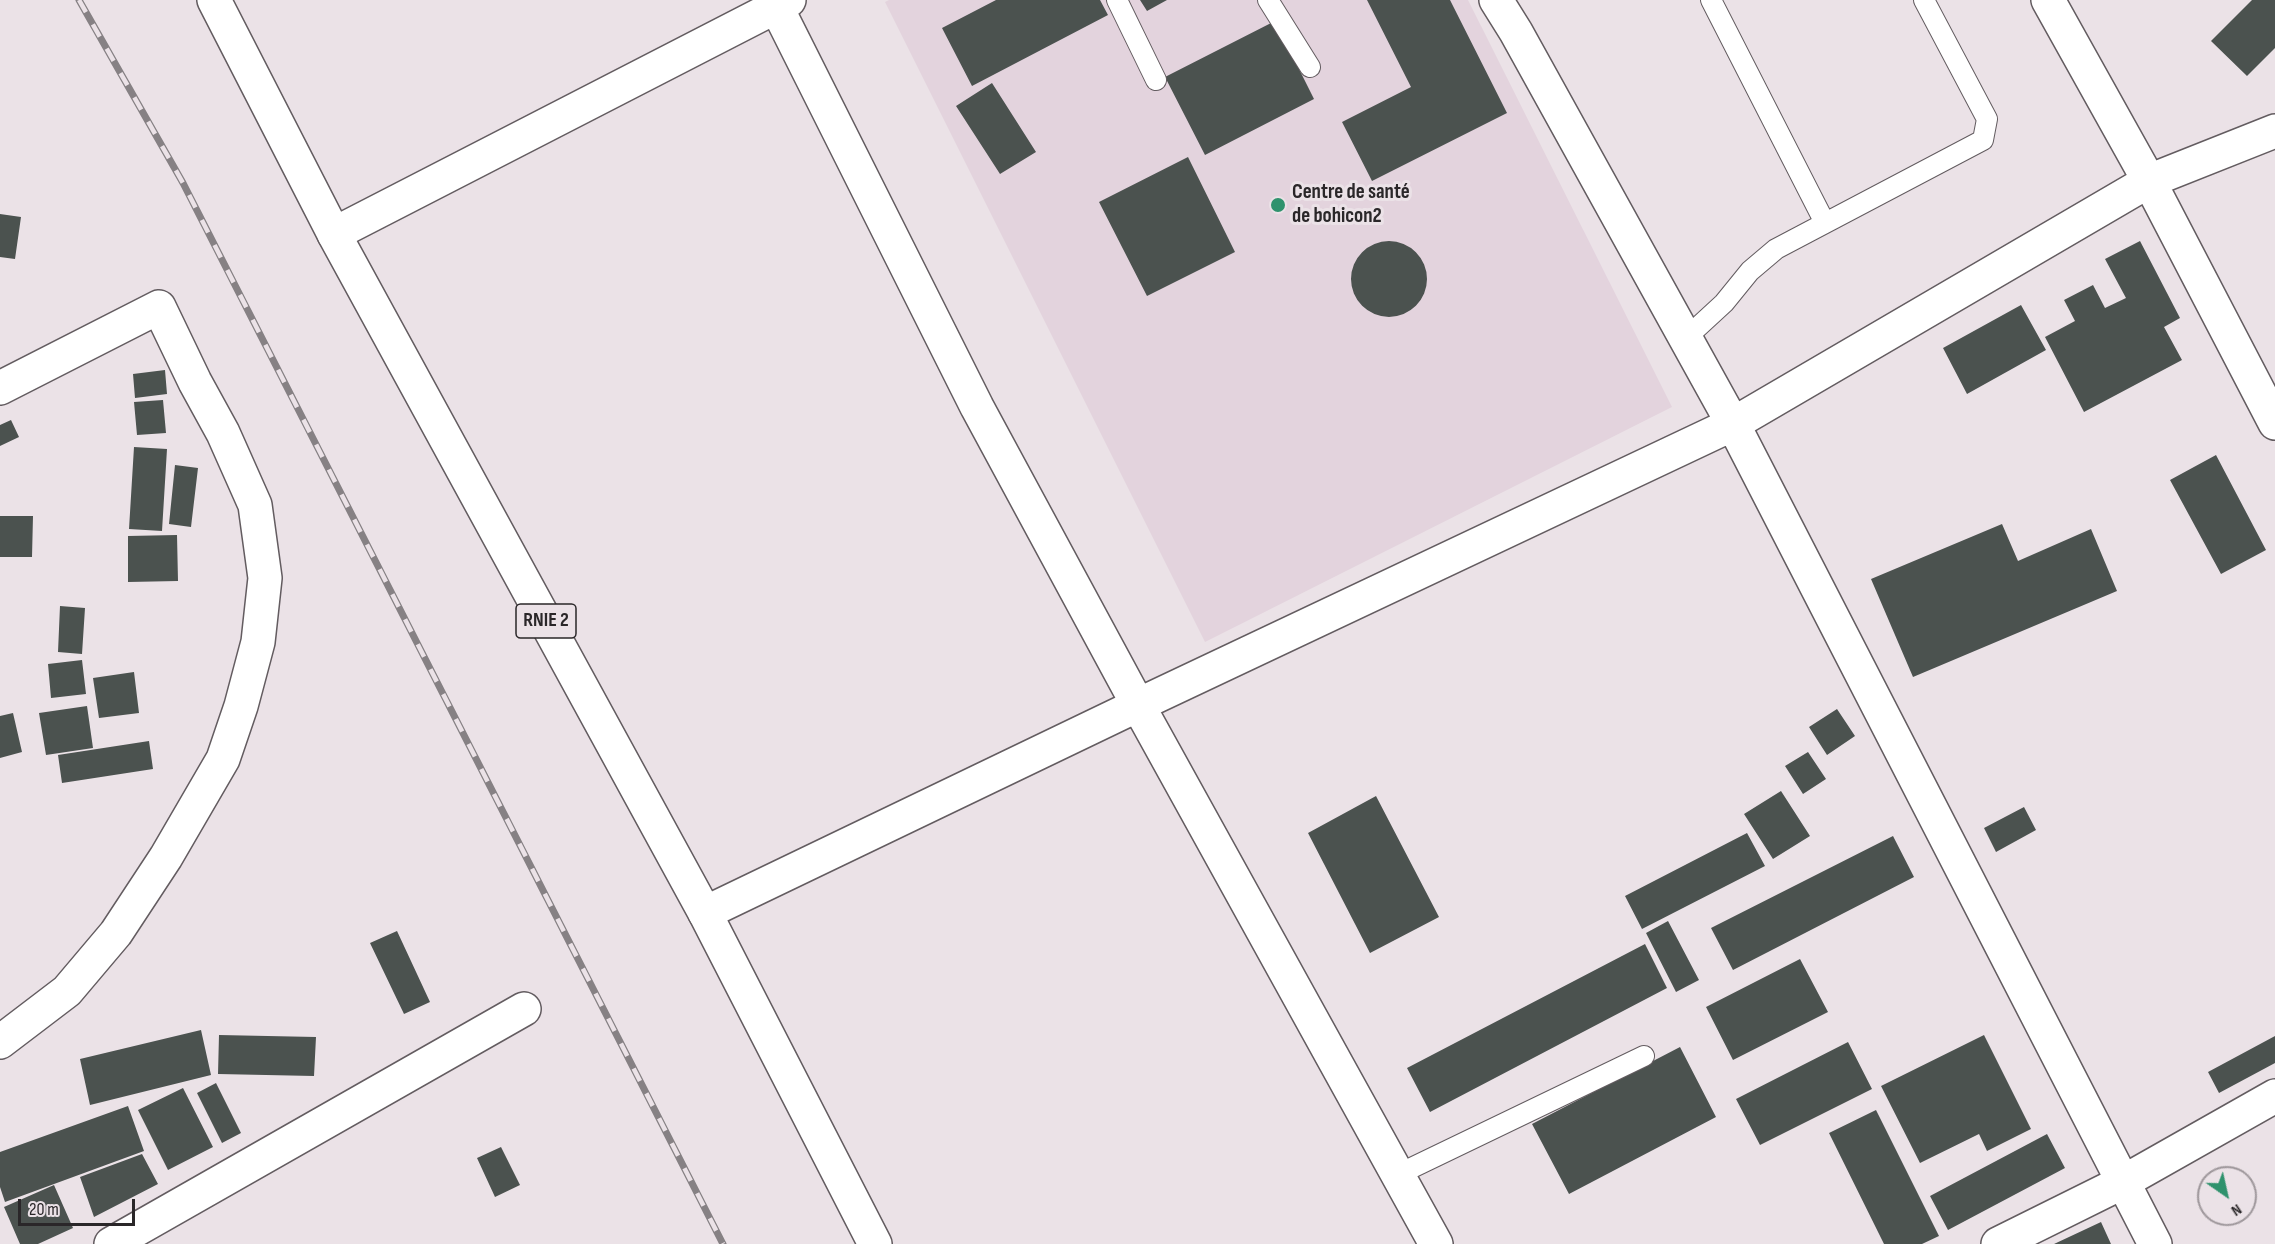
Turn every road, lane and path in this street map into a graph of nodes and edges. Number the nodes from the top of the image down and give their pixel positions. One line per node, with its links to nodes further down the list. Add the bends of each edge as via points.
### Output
1 (214, 0): 14 (main road, RNIE 2)
2 (1117, 0): 10 (lane)
3 (1268, 0): 9 (lane)
4 (1496, 0): 15 (main road)
5 (1711, 0): 13 (lane)
6 (1924, 0): 13 (lane, via 1987,119 1983,141)
7 (2048, 0): 12 (main road)
8 (780, 2): 14 (main road); 19 (main road, via 977,407)
9 (1310, 67)
10 (1156, 80)
11 (2275, 130): 12 (main road)
12 (2150, 181): 17 (main road); 18 (main road)
13 (1825, 223): 15 (lane, via 1776,249)
14 (334, 234): 20 (main road, RNIE 2)
15 (1686, 338): 18 (main road)
16 (0, 388): 22 (main road, via 159,307 255,505 265,578 258,642 223,759 116,933 67,991)
17 (2275, 423)
18 (1733, 424): 19 (main road); 26 (main road)
19 (1138, 705): 20 (main road); 25 (main road)
20 (705, 913): 28 (main road, RNIE 2)
21 (524, 1009): 27 (main road)
22 (0, 1042)
23 (1644, 1056): 25 (lane)
24 (2275, 1096): 26 (main road)
25 (1399, 1174): 29 (main road)
26 (2123, 1182): 30 (main road); 31 (main road)
27 (111, 1244)
28 (875, 1244)
29 (1436, 1244)
30 (1998, 1244)
31 (2155, 1244)

